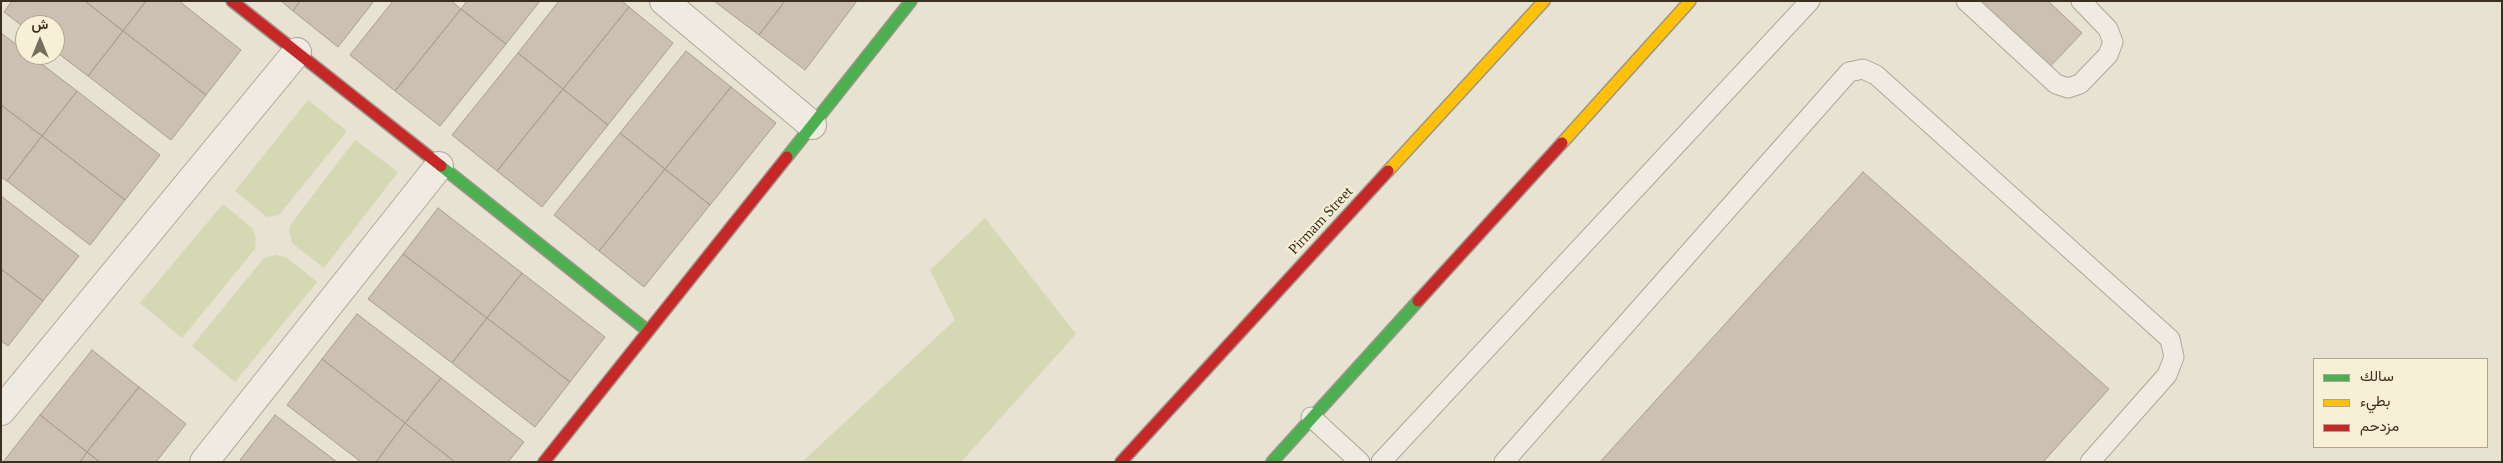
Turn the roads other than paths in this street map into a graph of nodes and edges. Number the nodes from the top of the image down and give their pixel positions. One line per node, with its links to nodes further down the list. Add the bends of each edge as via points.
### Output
1 (232, 1): 9 (main road)
2 (664, 1): 10 (street)
3 (911, 1): 10 (main road)
4 (1544, 1): 17 (main road, Pirmam Street)
5 (1690, 1): 14 (main road)
6 (1810, 1): 20 (lane)
7 (1966, 1): 8 (lane, via 2056,84 2068,88 2080,84 2108,55 2113,42 2108,29)
8 (2081, 1)
9 (297, 52): 11 (main road); 13 (street)
10 (812, 125): 12 (main road)
11 (439, 166): 12 (main road); 15 (street)
12 (648, 331): 16 (main road)
13 (1, 411)
14 (1311, 418): 18 (main road); 19 (lane)
15 (204, 462)
16 (544, 462)
17 (1121, 462)
18 (1272, 462)
19 (1360, 462)
20 (1381, 462)
21 (1504, 462): 22 (lane, via 1849,72 1863,69 1876,75 2170,340 2174,357 2167,375)
22 (2090, 462)

